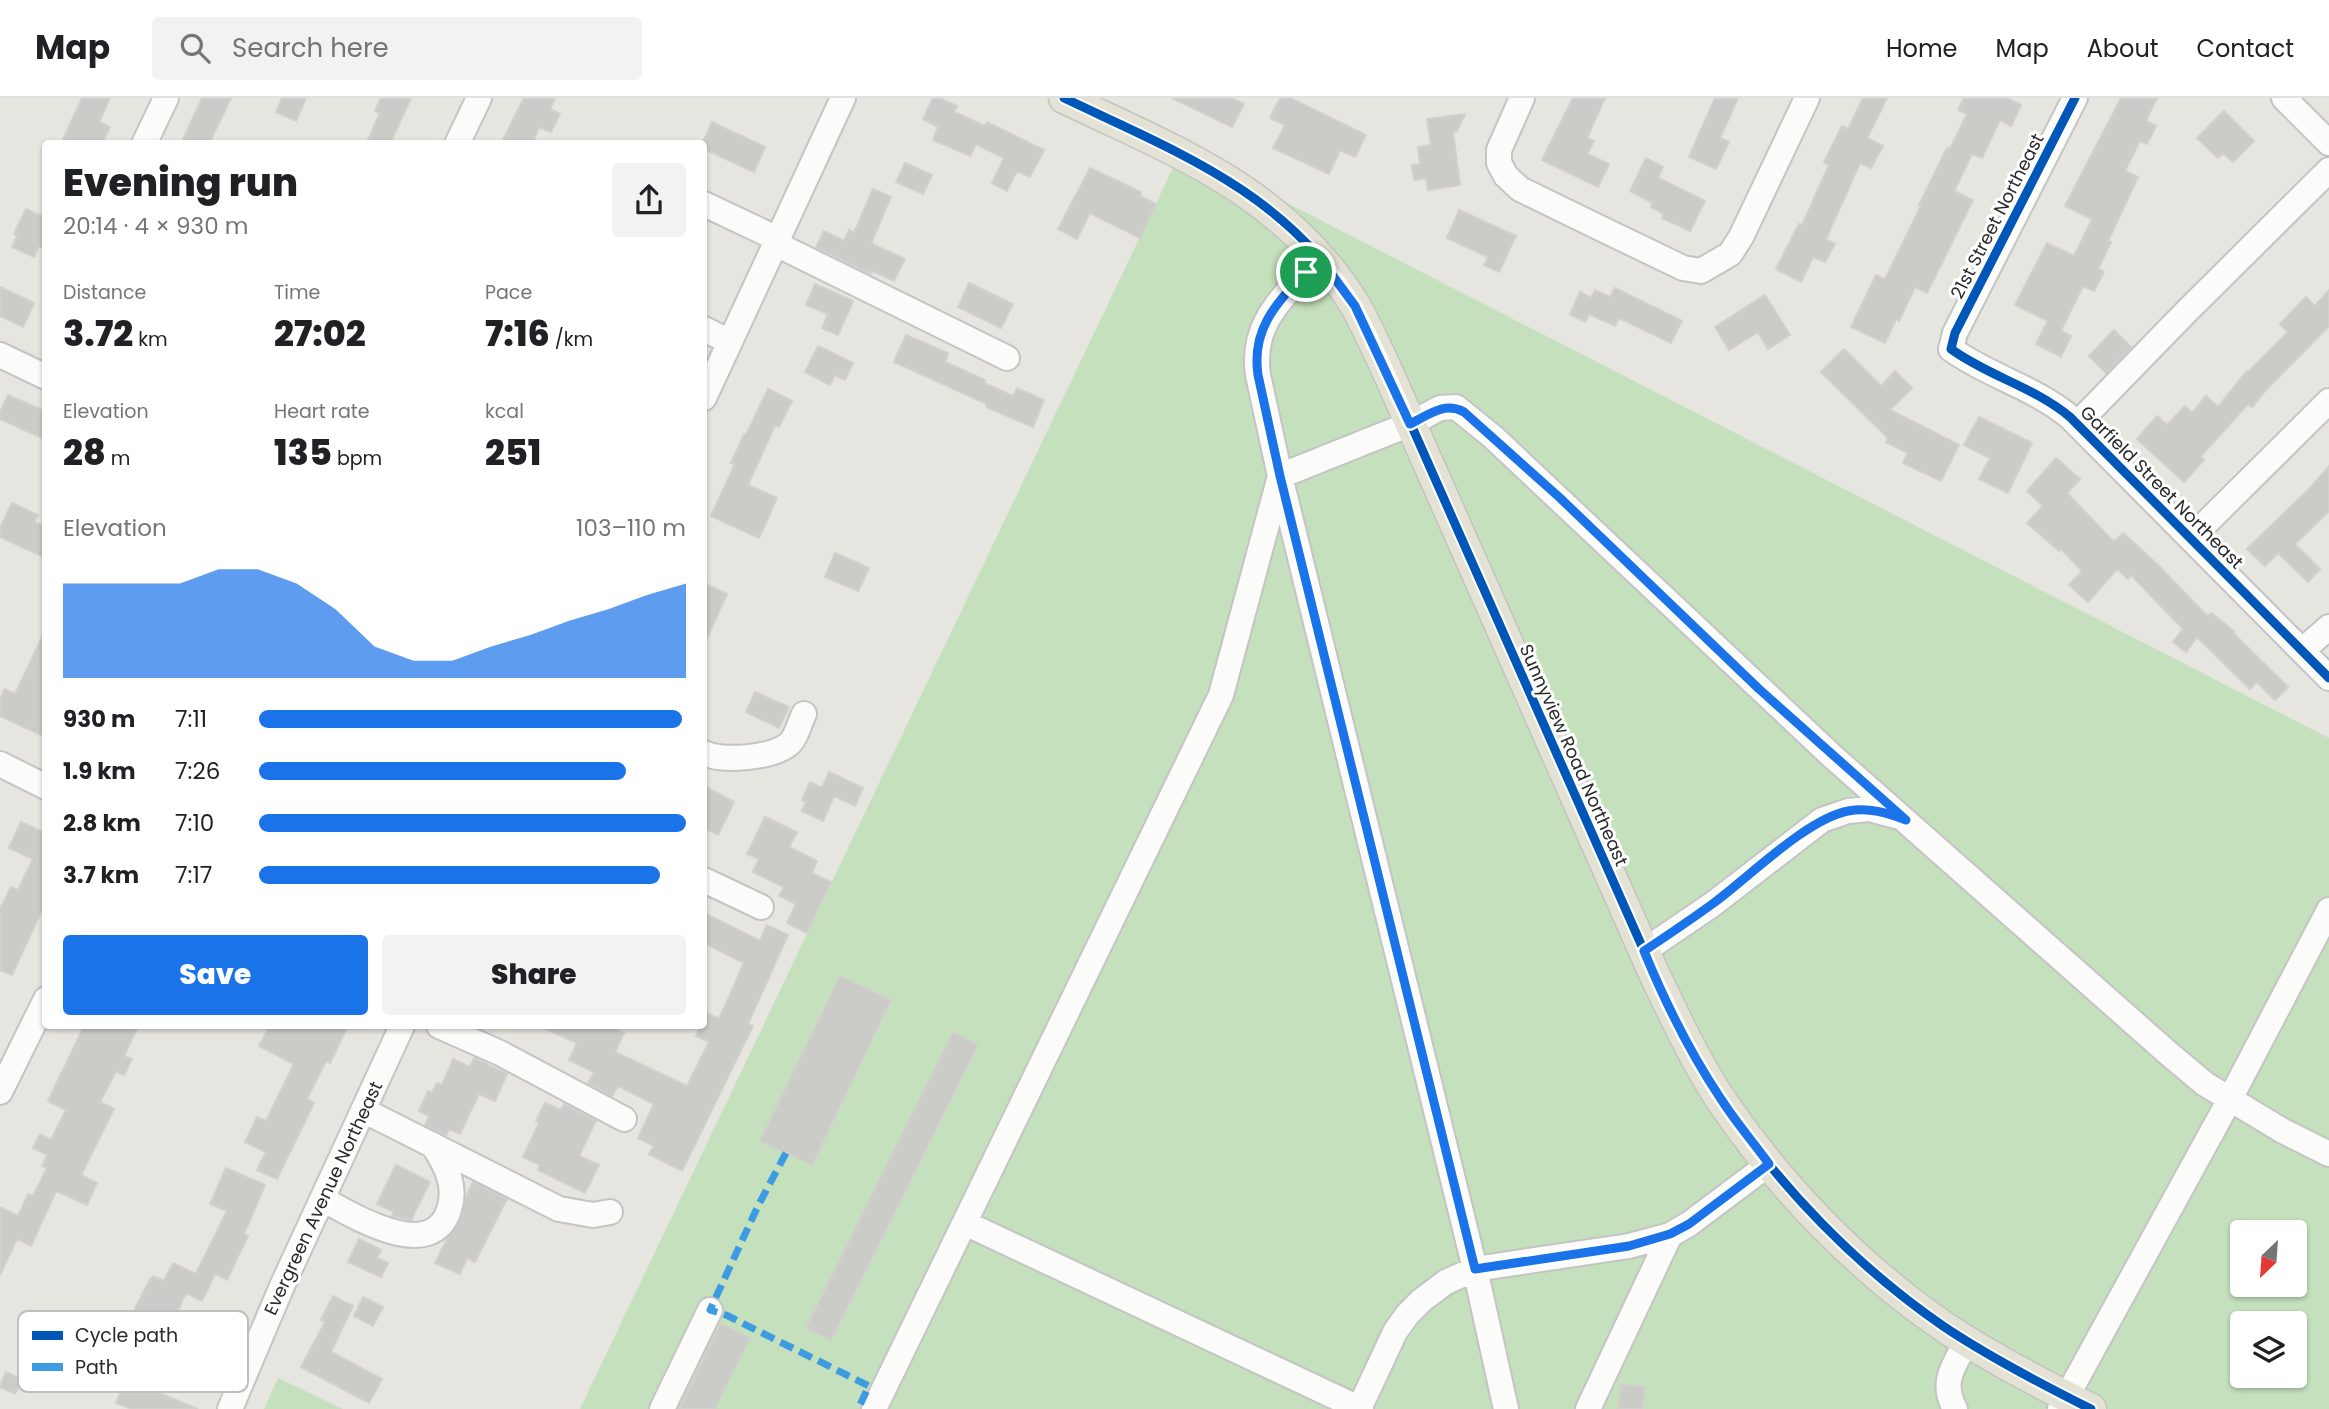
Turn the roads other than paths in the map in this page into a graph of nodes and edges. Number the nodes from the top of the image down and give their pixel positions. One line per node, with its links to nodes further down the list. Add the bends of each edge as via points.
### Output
1 (166, 98): 9 (street)
2 (479, 98): 10 (street)
3 (843, 98): 14 (street)
4 (1522, 98): 5 (street, via 1499,150 1506,176 1520,189 1600,228 1683,268 1701,271 1730,254 1741,237)
5 (1807, 98)
6 (2075, 98): 18 (street, 21st Street Northeast, via 1955,332)
7 (2284, 98): 11 (street)
8 (1076, 101): 15 (main road, Sunnyview Road Northeast, via 1245,190)
9 (146, 140)
10 (459, 140)
11 (2329, 144)
12 (2329, 170): 25 (street)
13 (707, 206): 14 (street)
14 (777, 242): 17 (street); 20 (street)
15 (1319, 257): 24 (main road, Sunnyview Road Northeast, via 1355,306); 26 (street, via 1273,309 1257,341 1255,358)
16 (707, 330): 17 (street)
17 (730, 342): 22 (street)
18 (1951, 349): 25 (street, Garfield Street Northeast, via 2046,398)
19 (0, 355): 21 (street)
20 (1007, 358)
21 (42, 367)
22 (707, 392)
23 (2329, 401): 27 (street)
24 (1410, 424): 26 (street); 35 (street, via 1440,408 1464,412); 39 (main road, Sunnyview Road Northeast)
25 (2077, 424): 27 (street, Garfield Street Northeast)
26 (1280, 476): 52 (street, via 1221,695); 54 (street)
27 (2192, 537): 29 (street, Garfield Street Northeast)
28 (2329, 627): 29 (street)
29 (2303, 650): 30 (street, Garfield Street Northeast)
30 (2329, 678)
31 (804, 714): 32 (street, via 789,744 761,757)
32 (707, 754)
33 (0, 764): 34 (street)
34 (42, 785)
35 (1906, 820): 39 (street, via 1869,809 1822,820); 44 (street, via 2168,1053)
36 (707, 881): 37 (street)
37 (761, 907)
38 (2329, 910): 44 (street)
39 (1644, 951): 49 (main road, Sunnyview Road Northeast, via 1705,1073)
40 (42, 1006): 43 (street)
41 (401, 1029): 45 (street, Evergreen Avenue Northeast)
42 (446, 1029): 46 (street)
43 (3, 1078)
44 (2230, 1099): 48 (street); 59 (street)
45 (363, 1110): 47 (street); 50 (street, Evergreen Avenue Northeast)
46 (624, 1119)
47 (433, 1145): 50 (street, via 453,1192 445,1223 433,1231 414,1236 395,1233); 51 (street, via 559,1209 593,1215)
48 (2329, 1154)
49 (1769, 1164): 53 (street); 56 (main road, Sunnyview Road Northeast, via 1824,1226 1908,1300)
50 (322, 1199): 57 (street, Evergreen Avenue Northeast)
51 (610, 1212)
52 (965, 1223): 62 (street); 63 (street)
53 (1670, 1234): 54 (street, via 1629,1246); 65 (street)
54 (1475, 1269): 63 (street, via 1446,1282 1407,1315); 64 (street)
55 (710, 1310): 61 (street)
56 (1967, 1341): 59 (main road, Sunnyview Road Northeast); 66 (street, via 1947,1382)
57 (248, 1366)
58 (237, 1392): 60 (street, Evergreen Avenue Northeast)
59 (2072, 1405)
60 (230, 1409)
61 (662, 1409)
62 (874, 1409)
63 (1360, 1409)
64 (1506, 1409)
65 (1588, 1409)
66 (1955, 1409)

